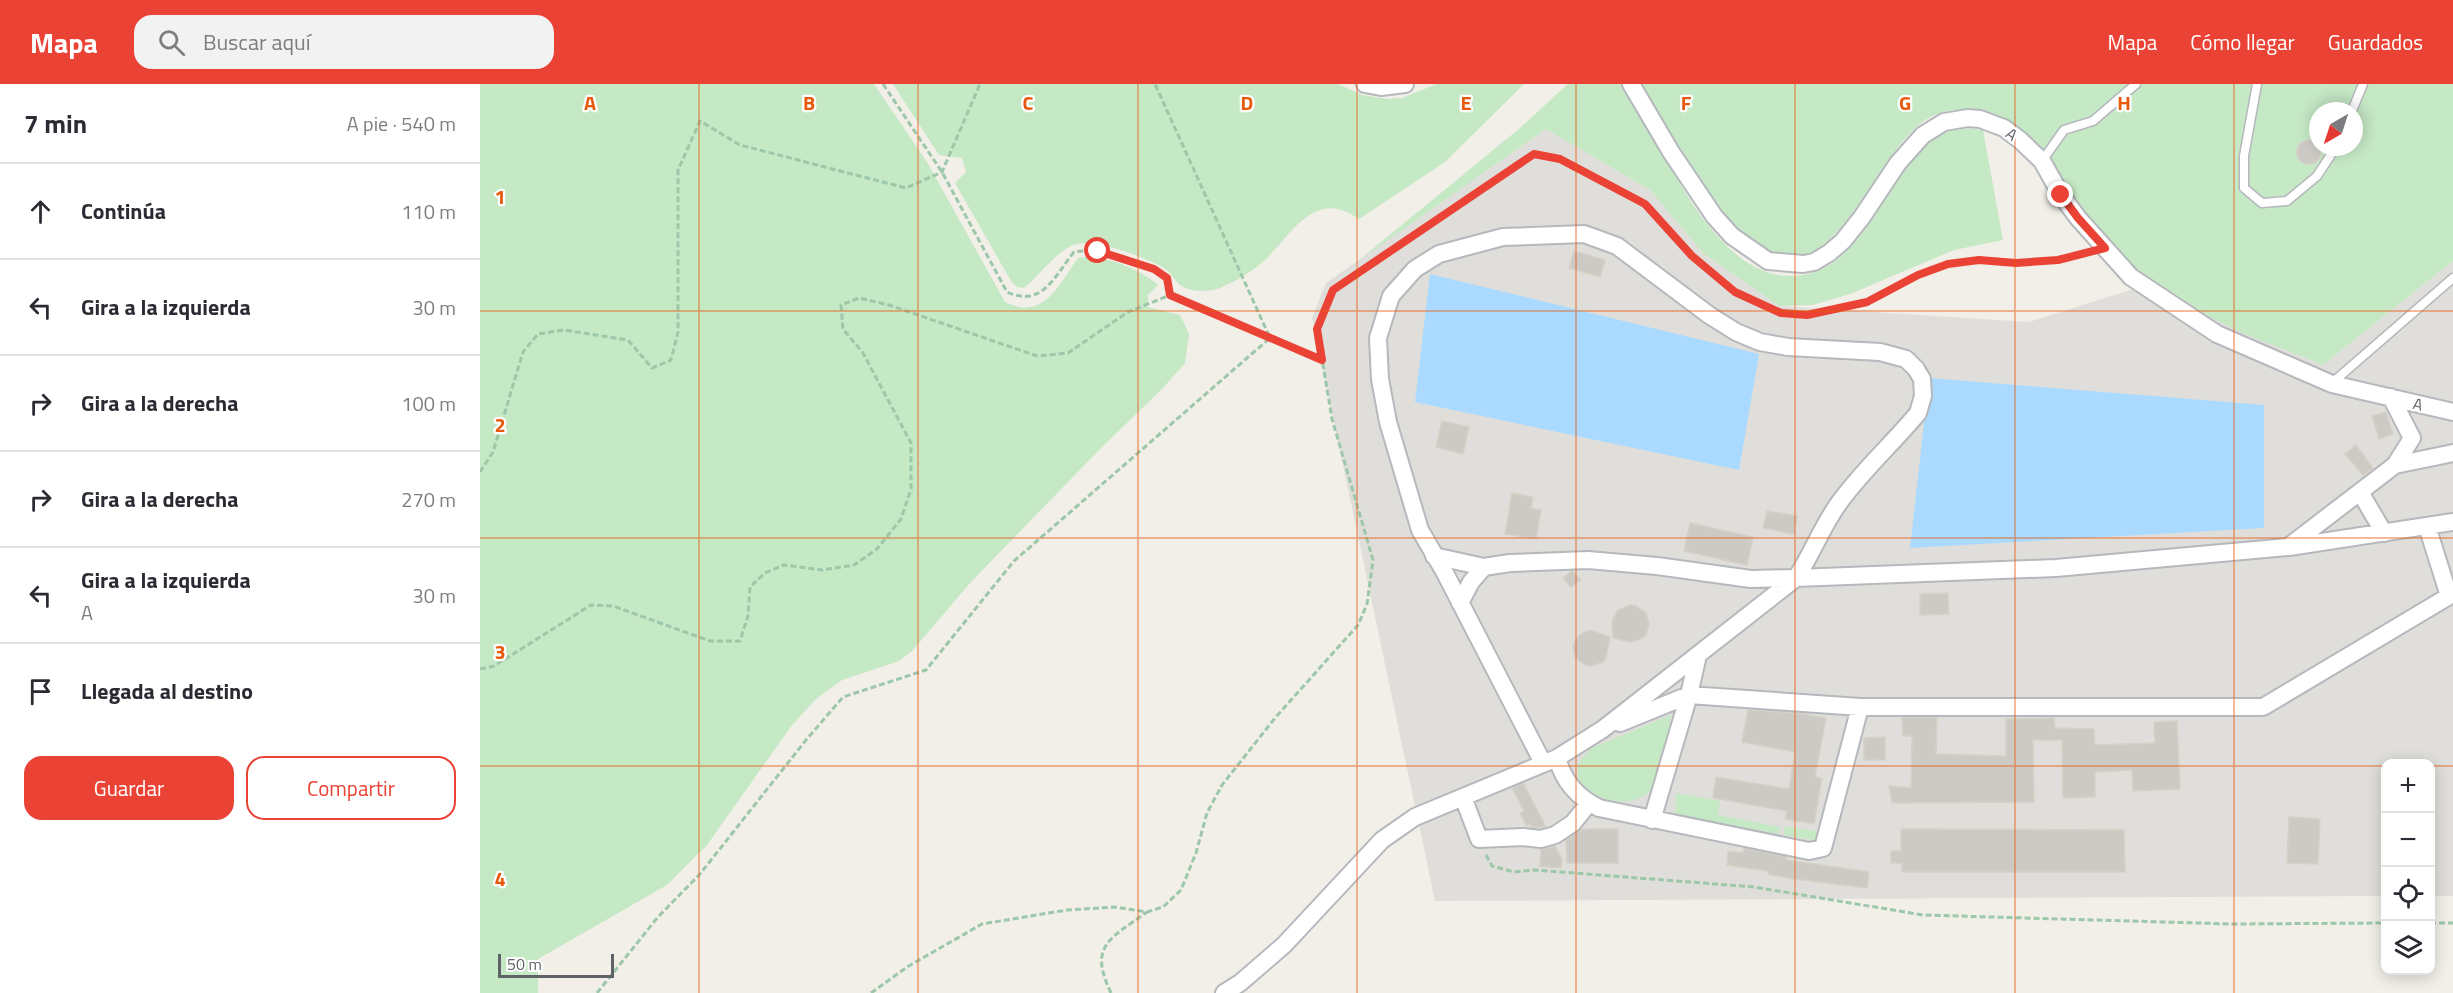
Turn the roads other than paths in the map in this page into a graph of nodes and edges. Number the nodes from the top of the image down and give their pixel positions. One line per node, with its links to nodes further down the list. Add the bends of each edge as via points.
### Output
1 (1365, 84): 2 (street)
2 (1405, 84)
3 (1631, 84): 9 (street, A, via 1714,216 1732,236 1768,261 1803,264 1829,253 1862,218 1911,146 1944,122 1968,118 1993,123 2020,140)
4 (2136, 84): 9 (lane, via 2093,121 2064,130)
5 (2256, 84): 8 (lane, via 2244,156 2244,188 2262,203 2287,201 2316,176)
6 (2363, 84): 7 (lane)
7 (2356, 102)
8 (2330, 156)
9 (2042, 161): 11 (street, A, via 2078,218 2131,277 2217,334)
10 (2453, 278): 11 (lane)
11 (2332, 384): 12 (street, A)
12 (2391, 397): 13 (street, A); 15 (street, via 2412,438)
13 (2453, 412)
14 (2453, 453): 15 (street)
15 (2395, 465): 16 (street)
16 (2360, 492): 19 (street); 20 (street)
17 (2453, 522): 18 (street)
18 (2427, 526): 19 (street); 27 (street, via 2449,596 2264,707)
19 (2384, 533): 20 (street)
20 (2288, 547): 23 (street, via 2055,568)
21 (1434, 556): 22 (street); 23 (street, via 1419,530 1388,422 1380,379 1378,338 1391,296 1414,269 1439,254 1503,237 1584,234 1617,246 1709,315 1760,342 1880,352 1906,358 1916,369 1922,379 1923,396 1918,413 1842,498); 24 (street)
22 (1484, 567): 23 (street, via 1588,560 1751,579); 24 (street)
23 (1796, 578): 25 (street)
24 (1460, 603): 29 (street)
25 (1698, 655): 26 (street); 28 (street)
26 (1689, 695): 27 (street); 28 (street); 32 (street)
27 (1860, 707): 32 (street, via 1823,848 1809,851)
28 (1603, 729): 29 (street)
29 (1550, 761): 30 (street); 31 (street, via 1566,783)
30 (1462, 797): 31 (street, via 1479,839 1541,839 1555,835 1574,823); 33 (street, via 1415,817 1382,840 1284,945)
31 (1589, 803): 32 (street)
32 (1652, 820)
33 (1224, 993)

